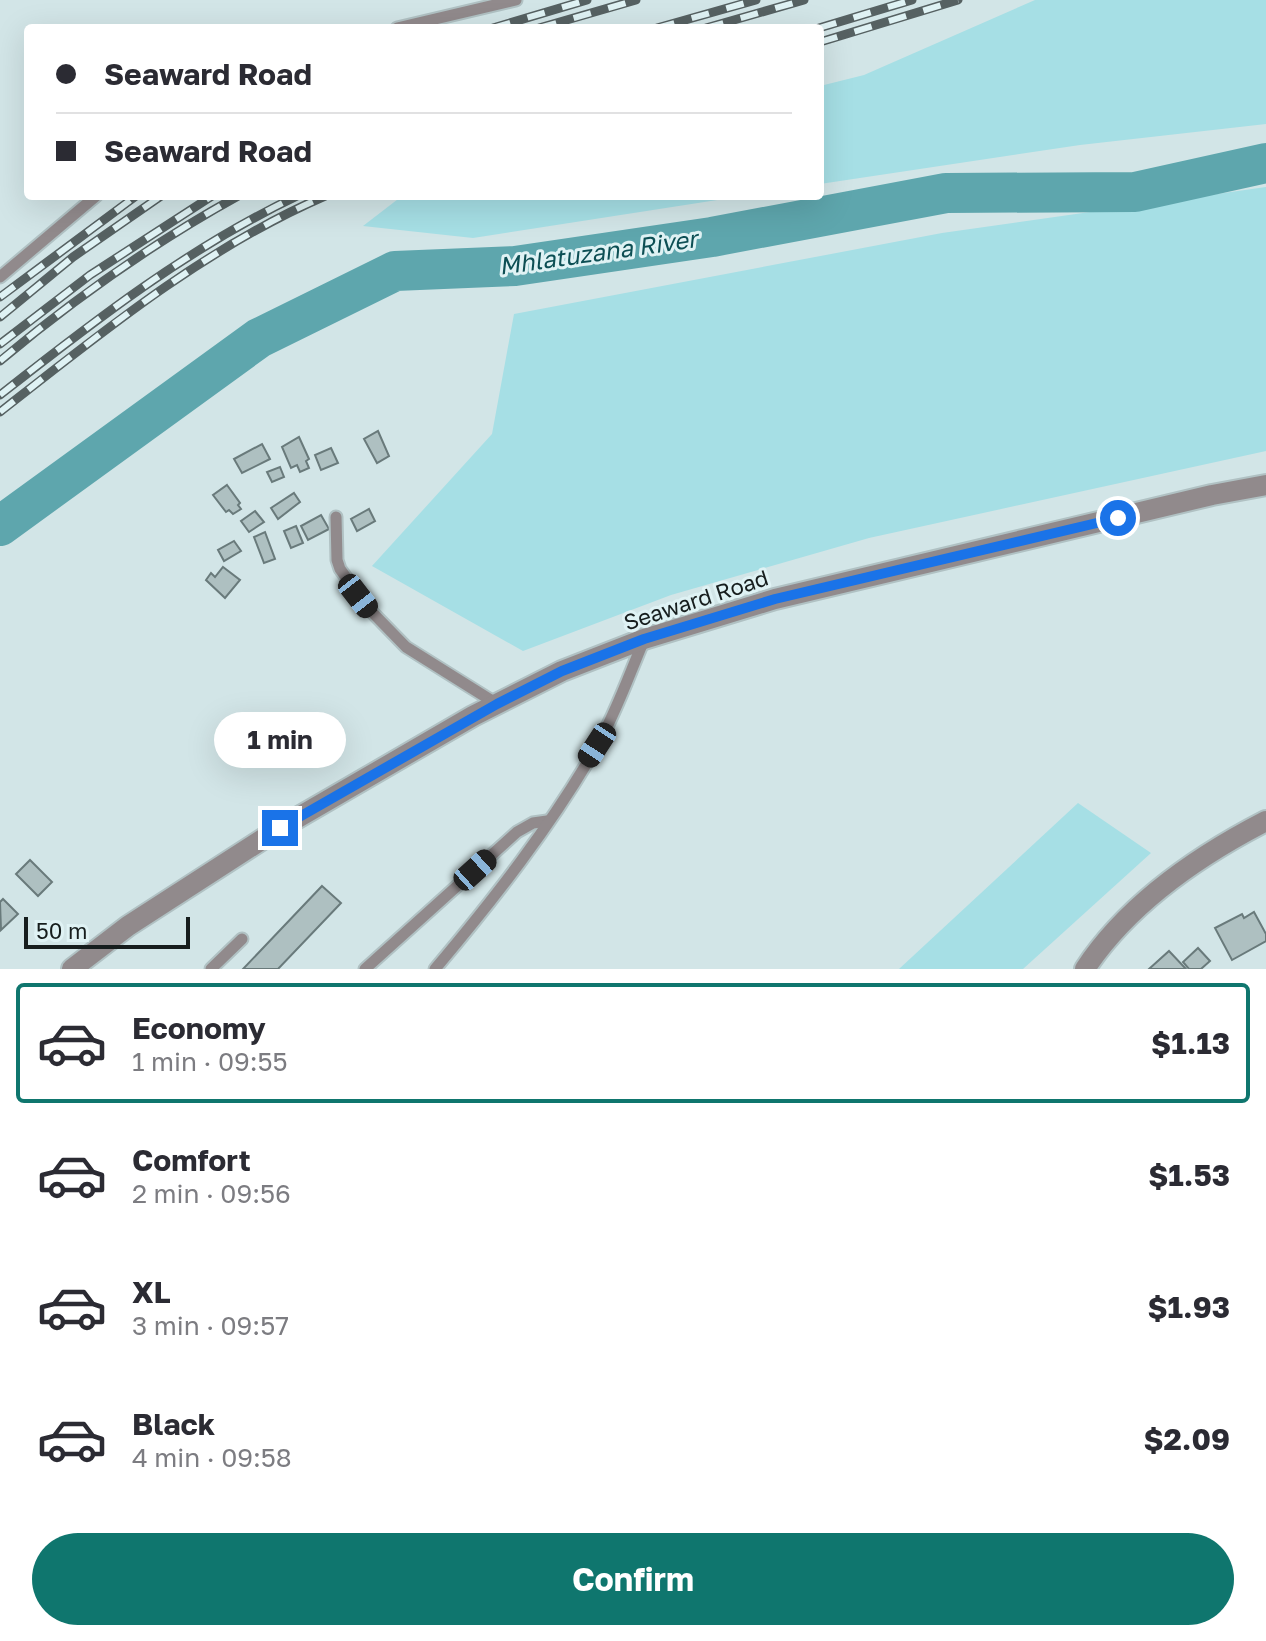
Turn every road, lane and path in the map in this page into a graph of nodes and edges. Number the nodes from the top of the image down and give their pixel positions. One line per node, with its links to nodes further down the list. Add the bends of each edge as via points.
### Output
1 (516, 0): 2 (lane)
2 (414, 24)
3 (91, 200): 4 (lane)
4 (0, 277)
5 (1266, 485): 7 (street, Seaward Road, via 775,599)
6 (336, 517): 8 (lane, via 340,569 368,608 406,647)
7 (644, 639): 8 (street, Seaward Road); 9 (lane, via 597,745)
8 (497, 704): 12 (street, Seaward Road, via 280,828 128,926)
9 (547, 821): 14 (lane, via 517,832); 15 (lane)
10 (1266, 821): 16 (street, via 1236,836 1135,910)
11 (242, 939): 13 (lane)
12 (72, 969)
13 (211, 969)
14 (365, 969)
15 (435, 969)
16 (1085, 969)

